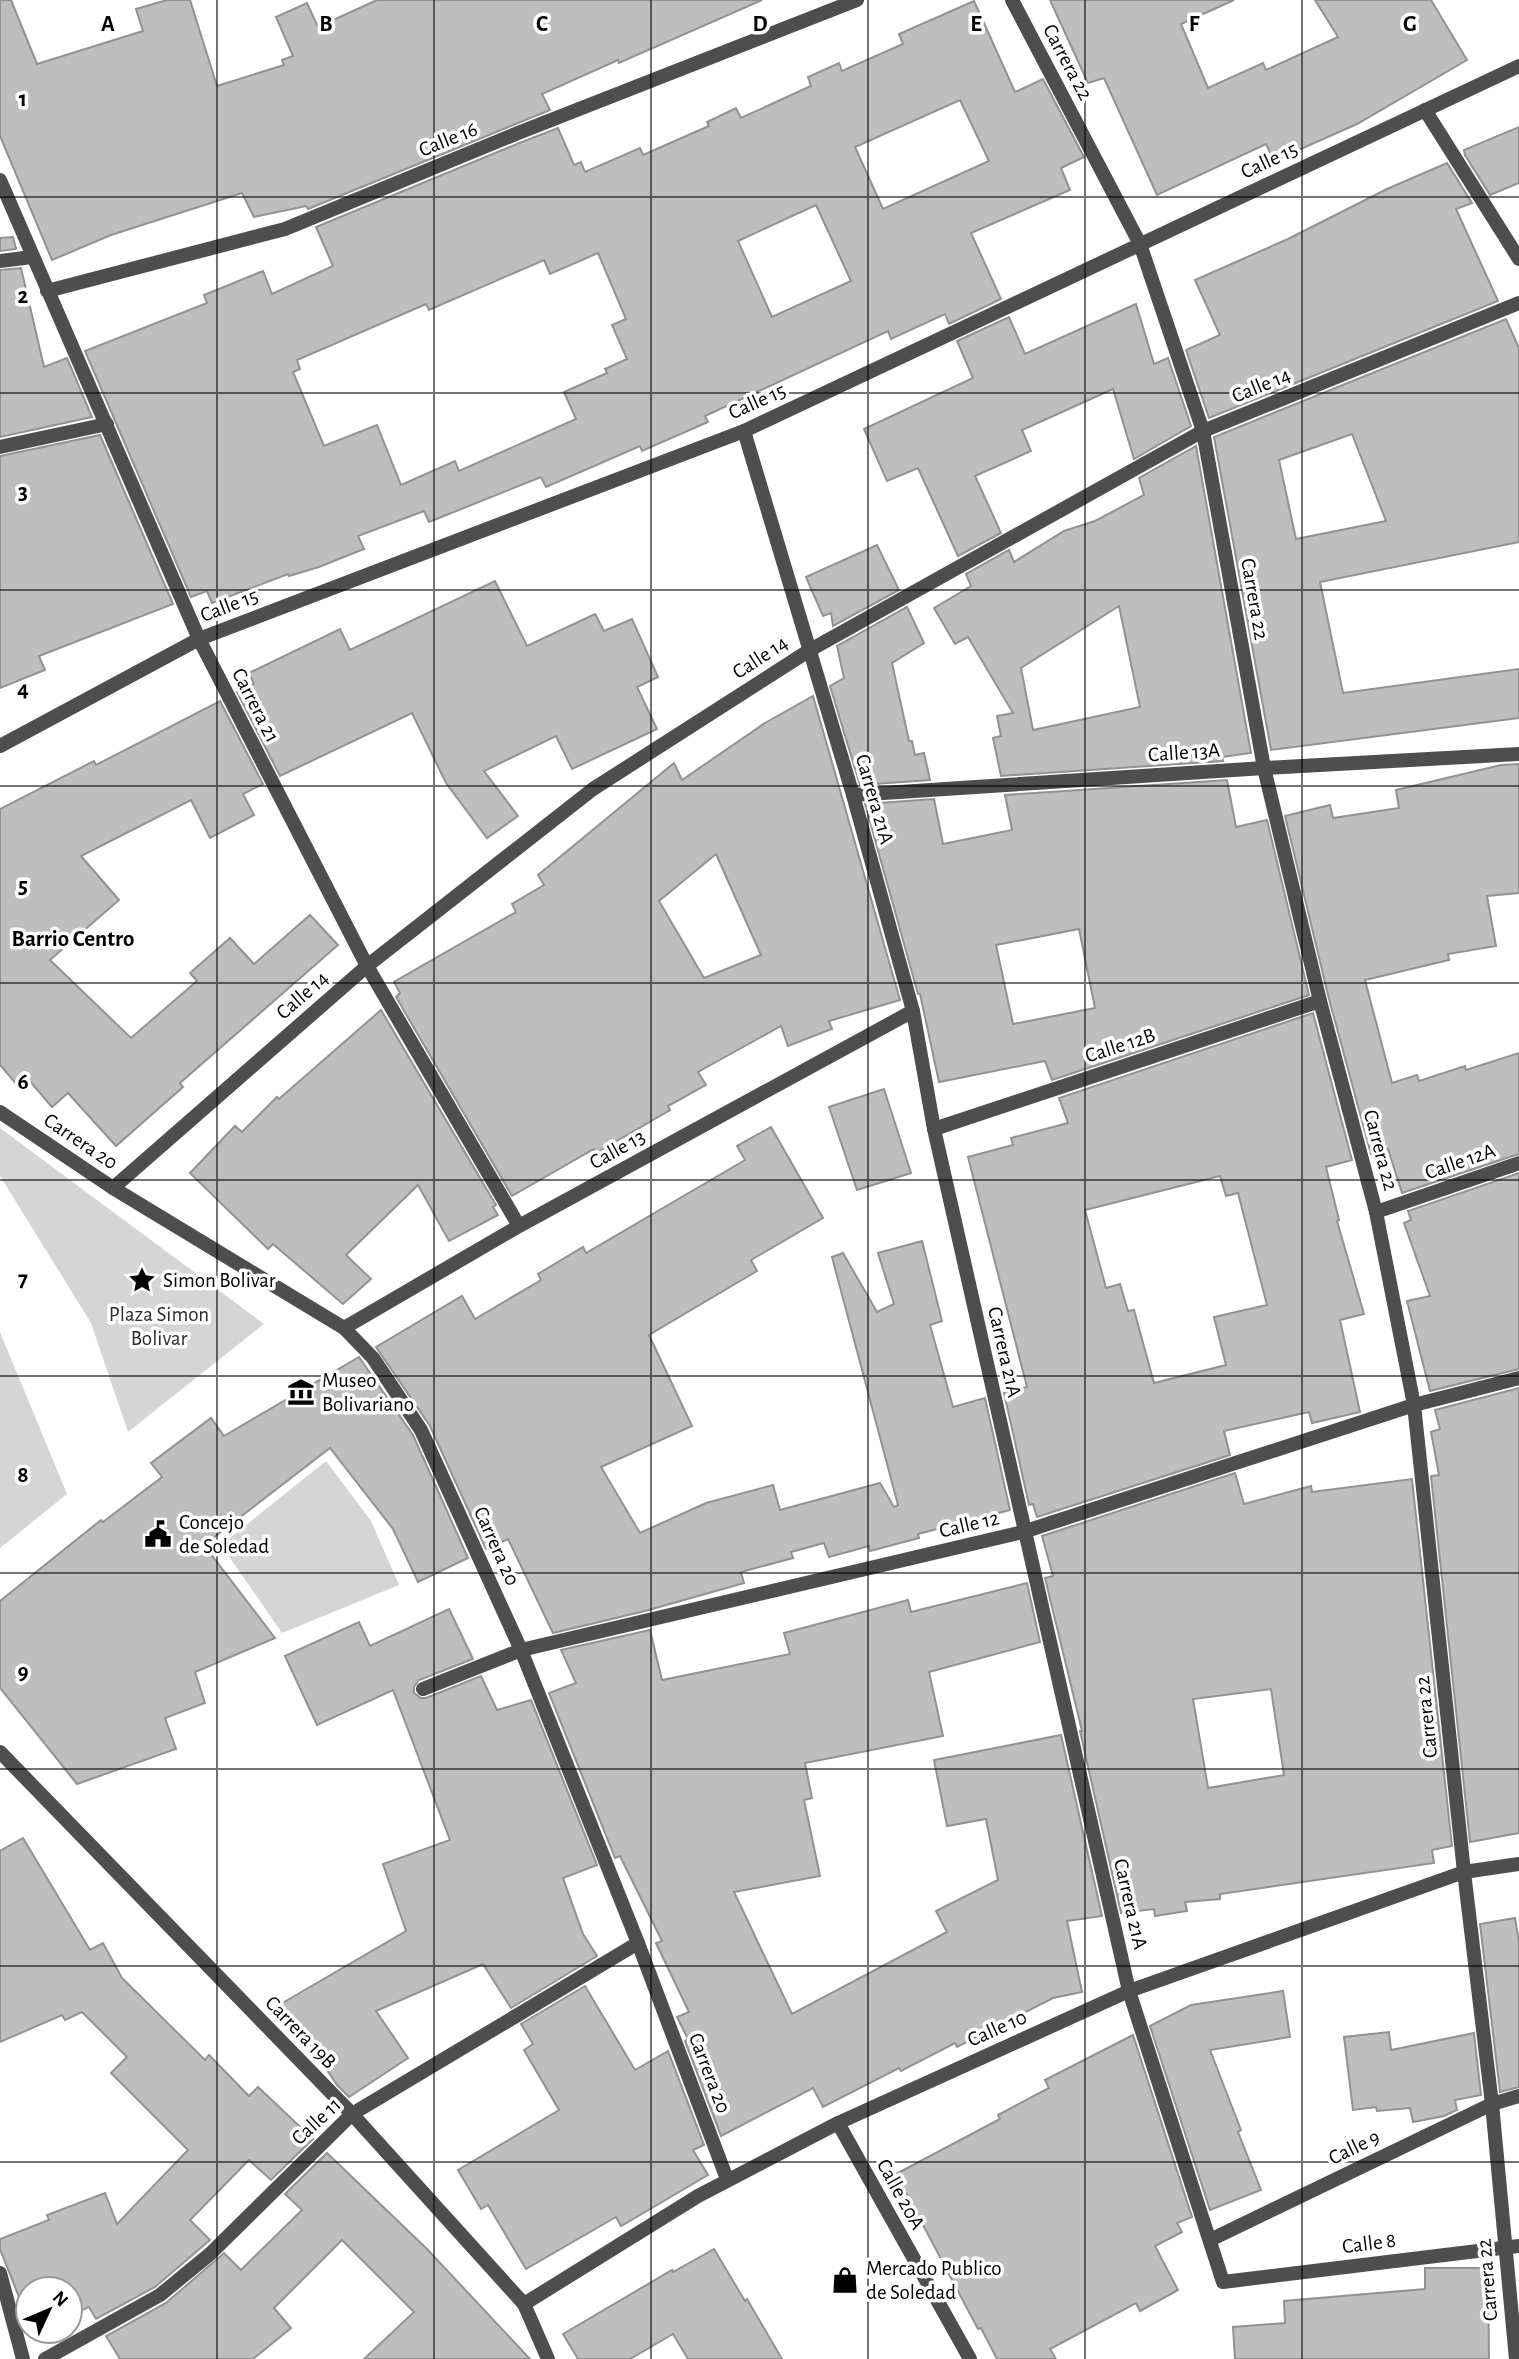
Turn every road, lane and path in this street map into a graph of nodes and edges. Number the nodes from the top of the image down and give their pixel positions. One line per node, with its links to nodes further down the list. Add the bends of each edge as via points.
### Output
1 (857, 0): 10 (street, Calle 16, via 285,229)
2 (1012, 0): 6 (street, Carrera 22)
3 (1519, 66): 4 (street, Calle 15)
4 (1424, 110): 6 (street, Calle 15); 8 (street)
5 (0, 180): 7 (street, Carrera 21)
6 (1140, 244): 13 (street, Calle 15); 14 (street, Carrera 22)
7 (32, 257): 9 (street); 10 (street, Carrera 21)
8 (1519, 260)
9 (0, 261)
10 (47, 291): 12 (street, Carrera 21)
11 (1519, 303): 14 (street, Calle 14)
12 (107, 424): 15 (street); 16 (street, Carrera 21)
13 (744, 431): 16 (street, Calle 15); 17 (street, Carrera 21A)
14 (1203, 431): 17 (street, Calle 14); 20 (street, Carrera 22)
15 (0, 447)
16 (199, 639): 18 (street, Calle 15); 22 (street, Carrera 21)
17 (810, 650): 21 (street, Carrera 21A); 22 (street, Calle 14, via 593,789)
18 (0, 746)
19 (1519, 754): 20 (street, Calle 13A)
20 (1264, 768): 21 (street, Calle 13A); 23 (street, Carrera 22)
21 (853, 795): 24 (street, Carrera 21A)
22 (367, 966): 28 (street, Calle 14); 30 (street, Carrera 21)
23 (1320, 1002): 26 (street, Calle 12B); 29 (street, Carrera 22)
24 (913, 1011): 26 (street, Carrera 21A); 30 (street, Calle 13)
25 (0, 1112): 28 (street, Carrera 20)
26 (934, 1129): 34 (street, Carrera 21A)
27 (1519, 1163): 29 (street, Calle 12A)
28 (113, 1188): 31 (street, Carrera 20)
29 (1376, 1212): 33 (street, Carrera 22)
30 (519, 1226): 31 (street, Calle 13)
31 (344, 1328): 35 (street, Carrera 20, via 373,1358 421,1430)
32 (1519, 1378): 33 (street, Calle 12)
33 (1414, 1405): 34 (street, Calle 12); 39 (street, Carrera 22)
34 (1023, 1532): 35 (street, Calle 12); 41 (street, Carrera 21A)
35 (521, 1650): 36 (street, Calle 12); 40 (street, Carrera 20)
36 (423, 1689)
37 (0, 1752): 44 (street, Carrera 19B)
38 (1519, 1864): 39 (street, Calle 10)
39 (1464, 1872): 41 (street, Calle 10); 43 (street, Carrera 22)
40 (638, 1942): 44 (street, Calle 11); 46 (street, Carrera 20)
41 (1129, 1991): 45 (street, Calle 10); 47 (street, Carrera 21A)
42 (1519, 2096): 43 (street, Calle 9)
43 (1492, 2104): 47 (street, Calle 9); 48 (street, Carrera 22)
44 (352, 2114): 51 (street, Carrera 19B); 53 (street, Calle 11, via 210,2254 160,2295)
45 (838, 2123): 46 (street, Calle 10); 55 (street, Calle 20A)
46 (727, 2179): 51 (street, Calle 10)
47 (1210, 2240): 50 (street, Carrera 21A)
48 (1512, 2247): 50 (street, Calle 8); 56 (street, Carrera 22)
49 (0, 2273): 52 (street)
50 (1223, 2282)
51 (524, 2304): 54 (street, Carrera 19B)
52 (23, 2359)
53 (45, 2359)
54 (548, 2359)
55 (970, 2359)
56 (1516, 2359)

